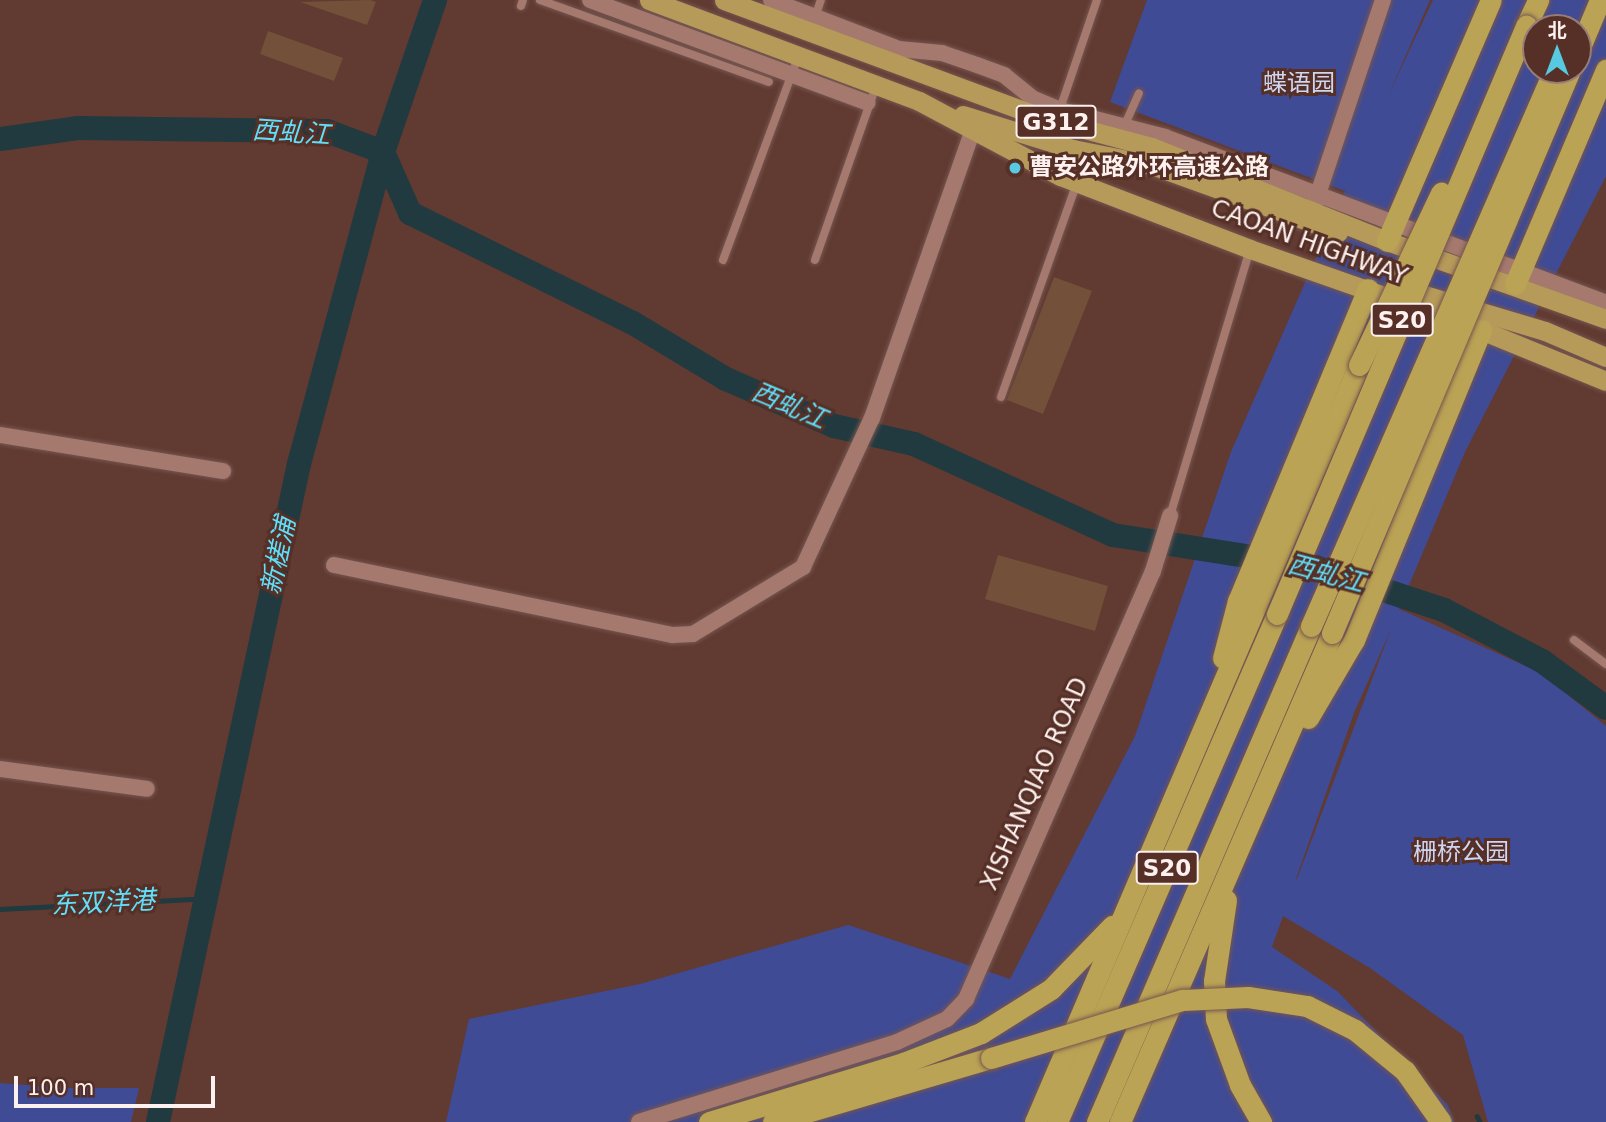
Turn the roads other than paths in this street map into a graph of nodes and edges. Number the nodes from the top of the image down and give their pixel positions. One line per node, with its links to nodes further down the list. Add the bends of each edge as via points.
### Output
1 (540, 0): 16 (lane)
2 (590, 0): 16 (street)
3 (649, 0): 11 (highway, CAOAN HIGHWAY / G312)
4 (724, 0): 13 (highway, CAOAN HIGHWAY / G312)
5 (771, 0): 13 (street)
6 (821, 0): 13 (lane)
7 (1097, 0): 25 (lane)
8 (1383, 0): 29 (street)
9 (1491, 0): 30 (highway)
10 (1600, 0): 12 (highway)
11 (688, 15): 16 (lane); 17 (highway, CAOAN HIGHWAY / G312)
12 (1592, 19)
13 (813, 25): 25 (highway, CAOAN HIGHWAY / G312); 25 (street, via 899,50 942,53 1003,75)
14 (1522, 34): 47 (highway, bridge)
15 (1522, 35): 60 (highway, S20, bridge)
16 (678, 41): 17 (street); 19 (lane)
17 (794, 66): 23 (highway, CAOAN HIGHWAY / G312); 32 (lane)
18 (1606, 71): 34 (highway)
19 (769, 82)
20 (1549, 84): 61 (highway, S20, bridge)
21 (1564, 84): 52 (highway, bridge)
22 (1139, 93): 27 (lane)
23 (872, 94): 24 (highway, CAOAN HIGHWAY / G312); 33 (lane)
24 (919, 101): 26 (highway, CAOAN HIGHWAY / G312); 30 (highway, via 1073,149 1152,165)
25 (1058, 116): 27 (highway, CAOAN HIGHWAY / G312)
26 (973, 129): 28 (highway, CAOAN HIGHWAY / G312); 46 (street, via 872,418 803,567 692,634 673,635)
27 (1122, 132): 29 (highway, CAOAN HIGHWAY / G312)
28 (1077, 182): 31 (highway, CAOAN HIGHWAY / G312); 42 (lane)
29 (1315, 202): 30 (highway, CAOAN HIGHWAY / G312)
30 (1394, 241): 34 (street); 34 (highway, via 1492,285); 36 (highway)
31 (1250, 249): 35 (highway, CAOAN HIGHWAY / G312); 45 (lane, XISHANQIAO ROAD)
32 (723, 260)
33 (815, 260)
34 (1517, 279): 37 (street); 38 (highway)
35 (1368, 289): 36 (highway, via 1401,287); 39 (highway, CAOAN HIGHWAY / G312); 47 (highway, via 1274,518)
36 (1451, 302): 39 (highway); 40 (highway, via 1545,331)
37 (1606, 303)
38 (1606, 319)
39 (1481, 330): 41 (highway, CAOAN HIGHWAY / G312); 52 (highway, via 1353,640)
40 (1606, 357)
41 (1606, 381)
42 (1001, 397)
43 (0, 435): 44 (street)
44 (223, 471)
45 (1170, 516): 56 (street, XISHANQIAO ROAD, via 1153,571 966,999 947,1019 897,1042)
46 (334, 565)
47 (1247, 604): 54 (highway, via 1205,726)
48 (1574, 640): 49 (lane)
49 (1606, 664)
50 (0, 769): 51 (street)
51 (147, 789)
52 (1264, 795): 53 (highway)
53 (1232, 867): 55 (highway, via 1215,972 1216,1019 1226,1053); 62 (highway)
54 (1131, 898): 57 (highway, via 1093,949 1051,989 1005,1021 950,1046); 59 (highway)
55 (1259, 1120)
56 (639, 1122)
57 (709, 1122)
58 (773, 1122): 63 (highway, bridge, via 1182,1000 1248,997 1307,1006 1355,1030 1405,1071)
59 (1035, 1122)
60 (1057, 1122)
61 (1097, 1122)
62 (1120, 1122)
63 (1441, 1122)

